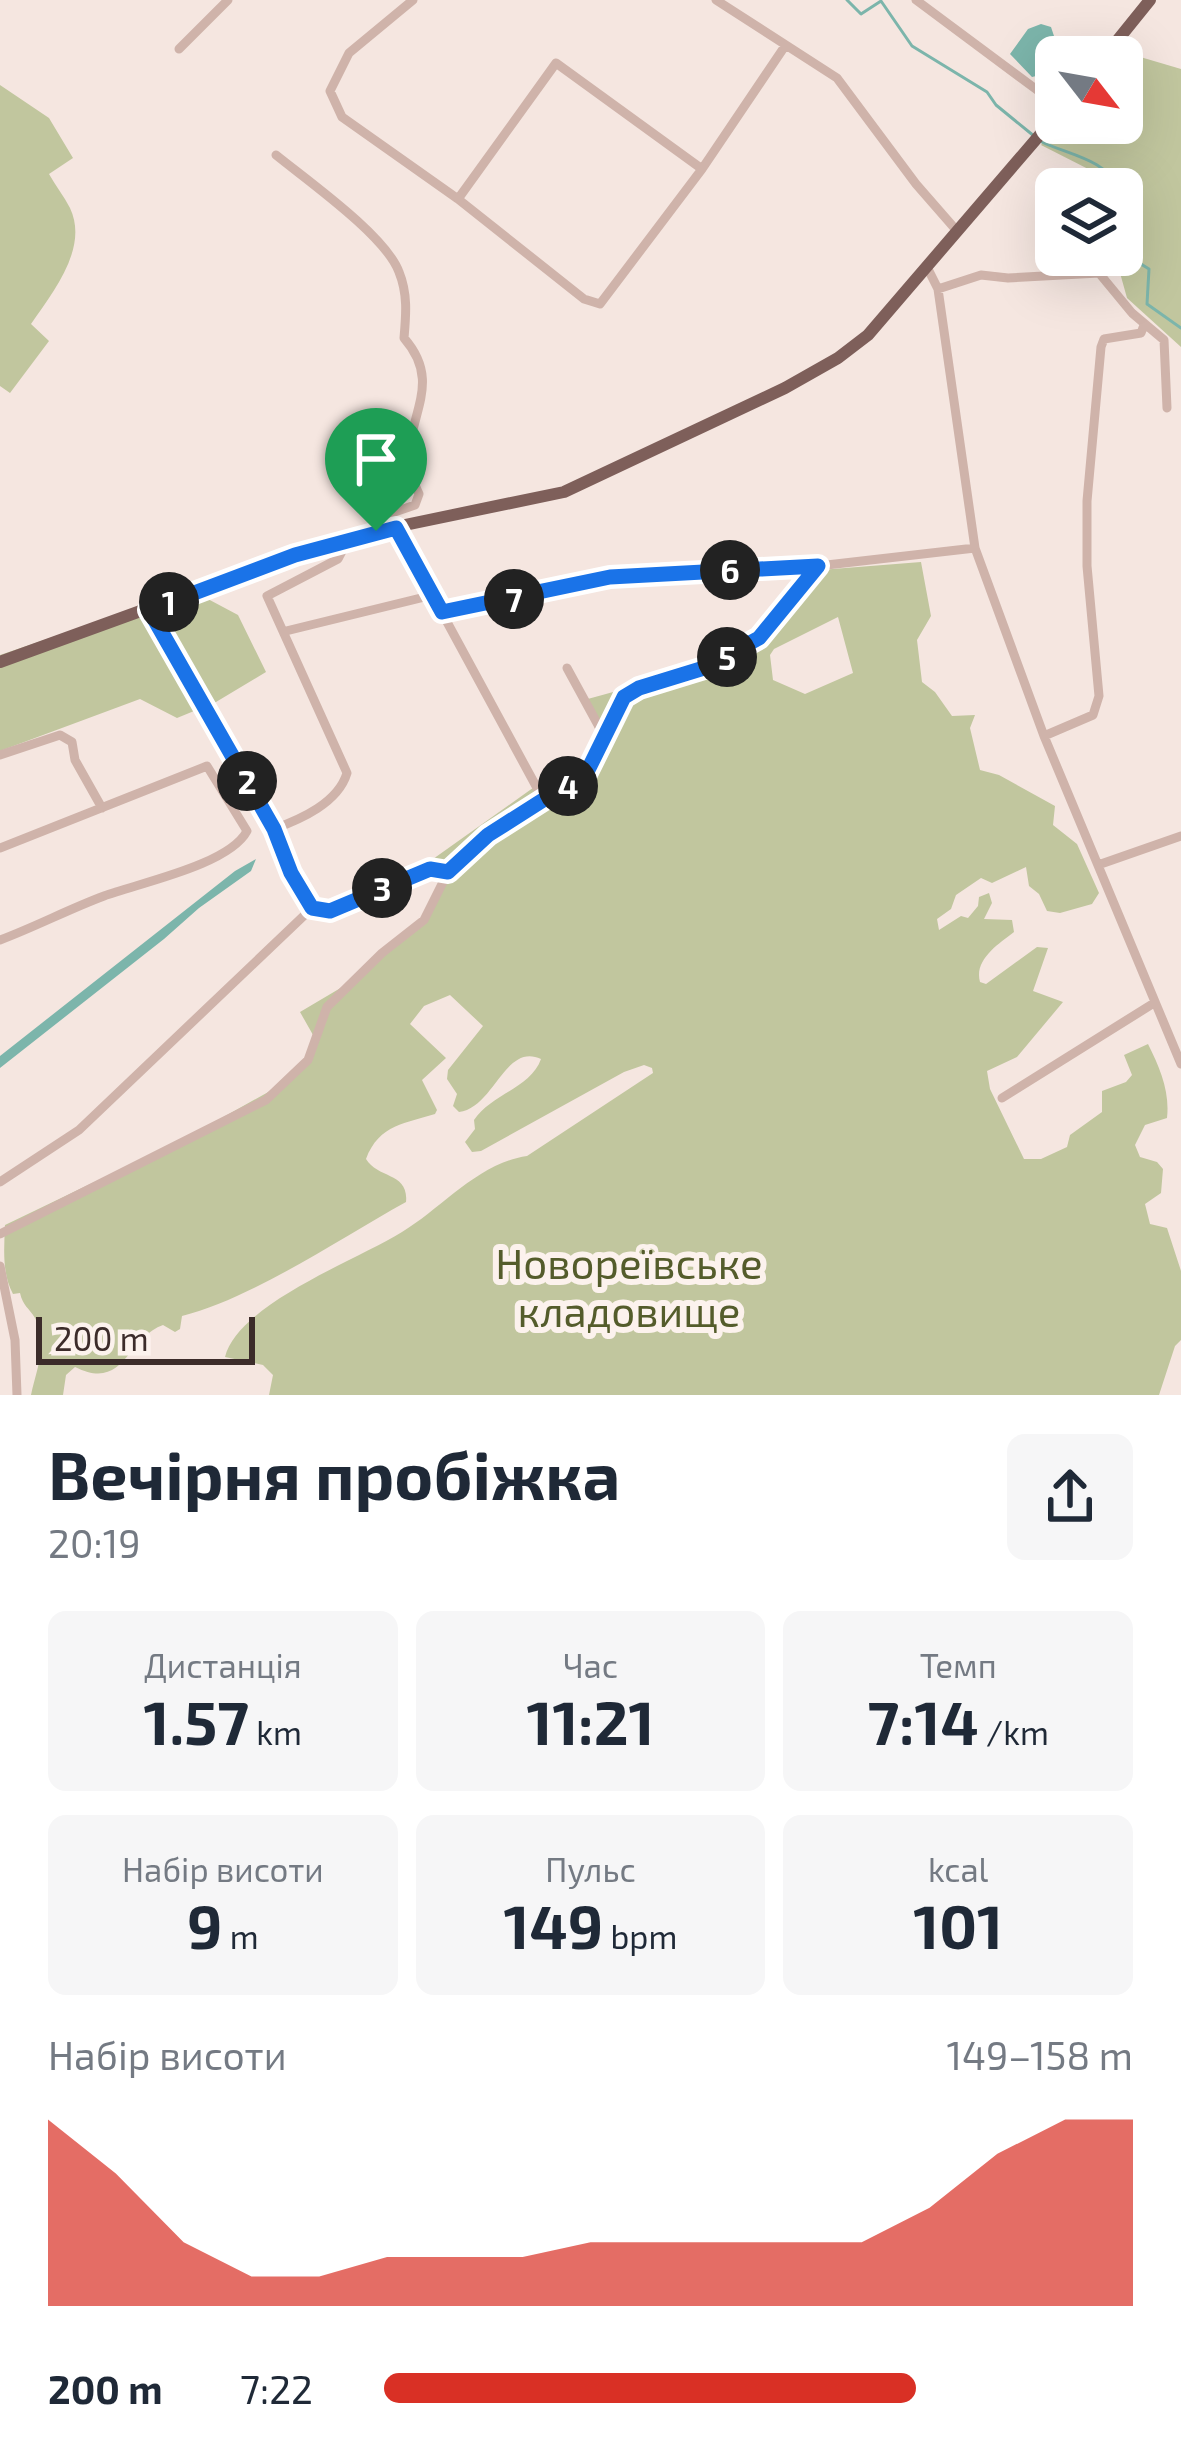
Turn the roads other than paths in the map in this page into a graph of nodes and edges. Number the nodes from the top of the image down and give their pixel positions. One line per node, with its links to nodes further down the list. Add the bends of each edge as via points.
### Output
1 (228, 0): 8 (street)
2 (413, 0): 13 (street, via 349,53 330,91 342,116)
3 (716, 0): 7 (street)
4 (916, 0): 9 (street)
5 (1150, 0): 6 (main road)
6 (1121, 36)
7 (785, 46): 12 (street); 14 (street, via 837,78)
8 (178, 49)
9 (1035, 88)
10 (1035, 141): 14 (main road)
11 (276, 154): 20 (street, via 398,268 404,338 422,374 409,449 419,494 415,505 383,516)
12 (702, 169): 13 (street, via 600,304); 13 (street, via 556,63)
13 (458, 199)
14 (957, 231): 15 (main road)
15 (927, 267): 16 (street); 19 (main road, via 868,335 765,398 564,492)
16 (938, 289): 17 (street, via 981,274 1099,273); 22 (street)
17 (1144, 325): 18 (street, via 1164,340); 31 (street, via 1101,346 1087,566 1097,709)
18 (1167, 408)
19 (396, 528): 20 (main road); 24 (street)
20 (376, 531): 21 (main road)
21 (349, 540): 25 (main road); 27 (street, via 338,560 267,596)
22 (975, 548): 23 (street); 31 (street)
23 (818, 566): 26 (street, via 610,577); 30 (street, via 759,638 624,697)
24 (433, 595): 26 (street); 27 (street)
25 (149, 610): 28 (main road); 35 (street)
26 (442, 612): 33 (street)
27 (286, 631): 35 (street, via 347,773 324,804)
28 (0, 662)
29 (567, 668): 30 (street)
30 (603, 734): 33 (street, via 587,772)
31 (1044, 736): 38 (street)
32 (0, 755): 34 (street, via 60,735 72,742)
33 (543, 799): 39 (street)
34 (102, 808): 37 (street); 41 (street, via 208,766 247,831 187,870)
35 (274, 829): 40 (street)
36 (1181, 836): 38 (street)
37 (0, 848)
38 (1099, 865): 42 (street)
39 (448, 872): 40 (street, via 430,869 330,911); 46 (street, via 424,920 327,1007 308,1060 266,1100)
40 (312, 908): 45 (street, via 79,1130)
41 (0, 940)
42 (1154, 1003): 43 (street); 44 (street)
43 (1181, 1064)
44 (1002, 1098)
45 (0, 1182)
46 (0, 1234)
47 (0, 1266): 48 (street)
48 (4, 1307): 49 (street)
49 (17, 1395)

